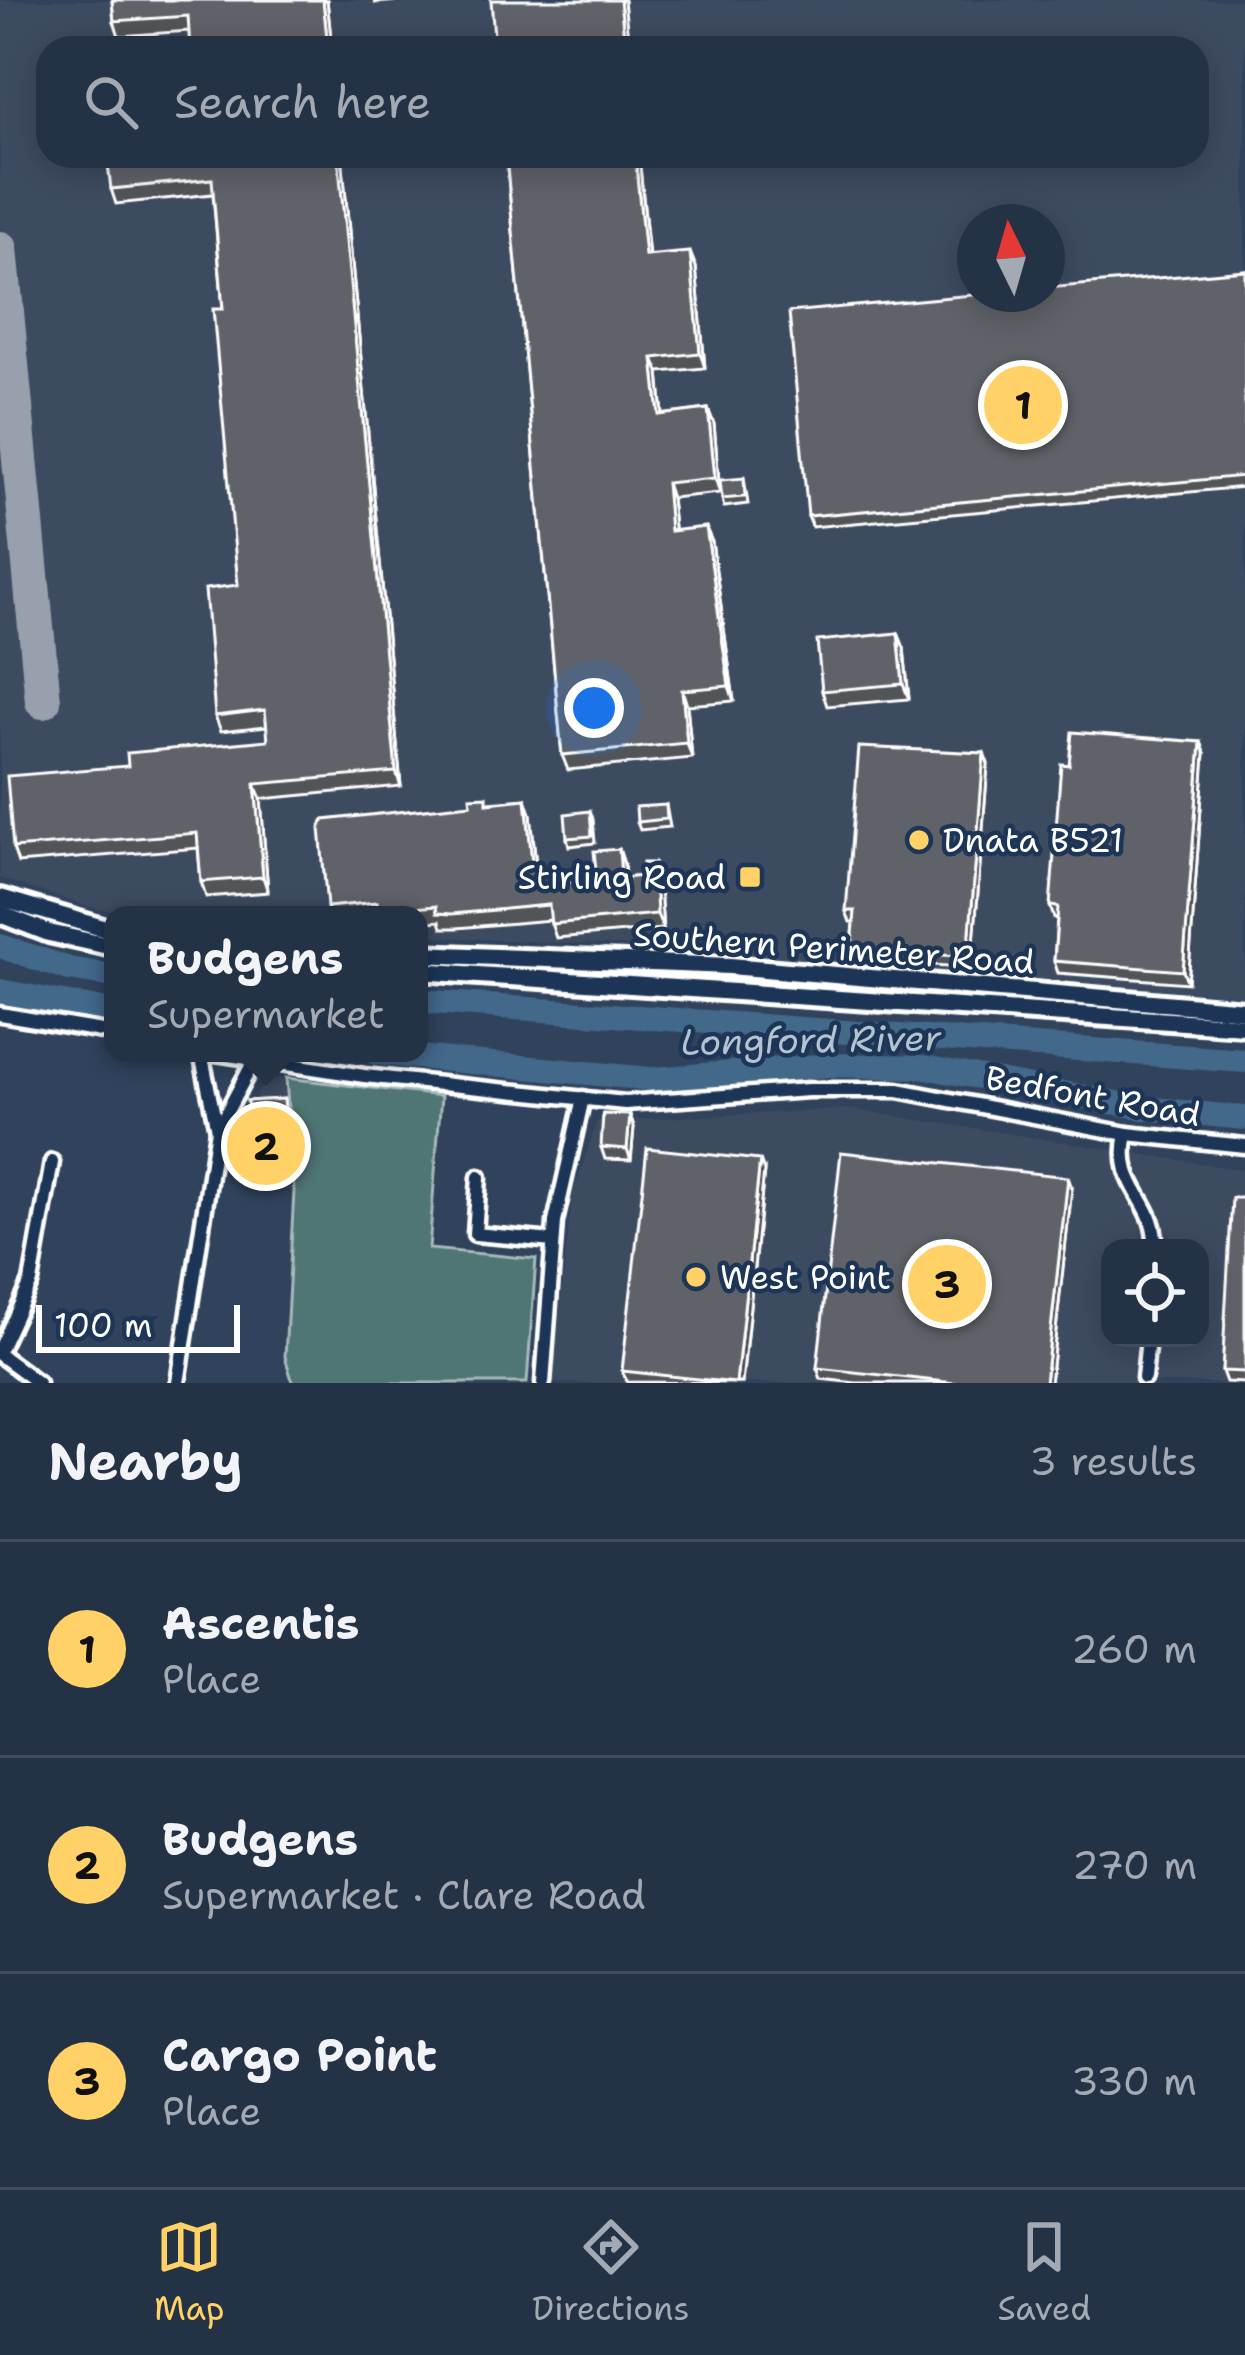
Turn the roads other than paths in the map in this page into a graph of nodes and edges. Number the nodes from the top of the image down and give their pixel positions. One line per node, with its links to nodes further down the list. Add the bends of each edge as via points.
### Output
1 (0, 898): 3 (street)
2 (0, 914): 4 (street)
3 (104, 928)
4 (104, 945)
5 (428, 953): 7 (street, Southern Perimeter Road, via 705,964)
6 (428, 972): 9 (street, Southern Perimeter Road)
7 (1245, 1010)
8 (0, 1014): 10 (street)
9 (1245, 1026)
10 (104, 1031)
11 (203, 1062): 15 (street)
12 (253, 1062): 15 (street)
13 (263, 1062): 14 (street, Bedfont Road)
14 (583, 1098): 16 (street, Bedfont Road, via 668,1103 898,1090); 21 (street)
15 (217, 1130): 26 (street)
16 (1127, 1134): 17 (street, Bedfont Road); 20 (street, via 1121,1163)
17 (1245, 1146)
18 (52, 1162): 23 (street, via 31,1282)
19 (479, 1177): 21 (street, via 475,1234)
20 (1155, 1239)
21 (553, 1241): 27 (street)
22 (1147, 1347): 24 (street)
23 (0, 1352): 25 (street)
24 (1144, 1378)
25 (38, 1383)
26 (178, 1383)
27 (543, 1383)

